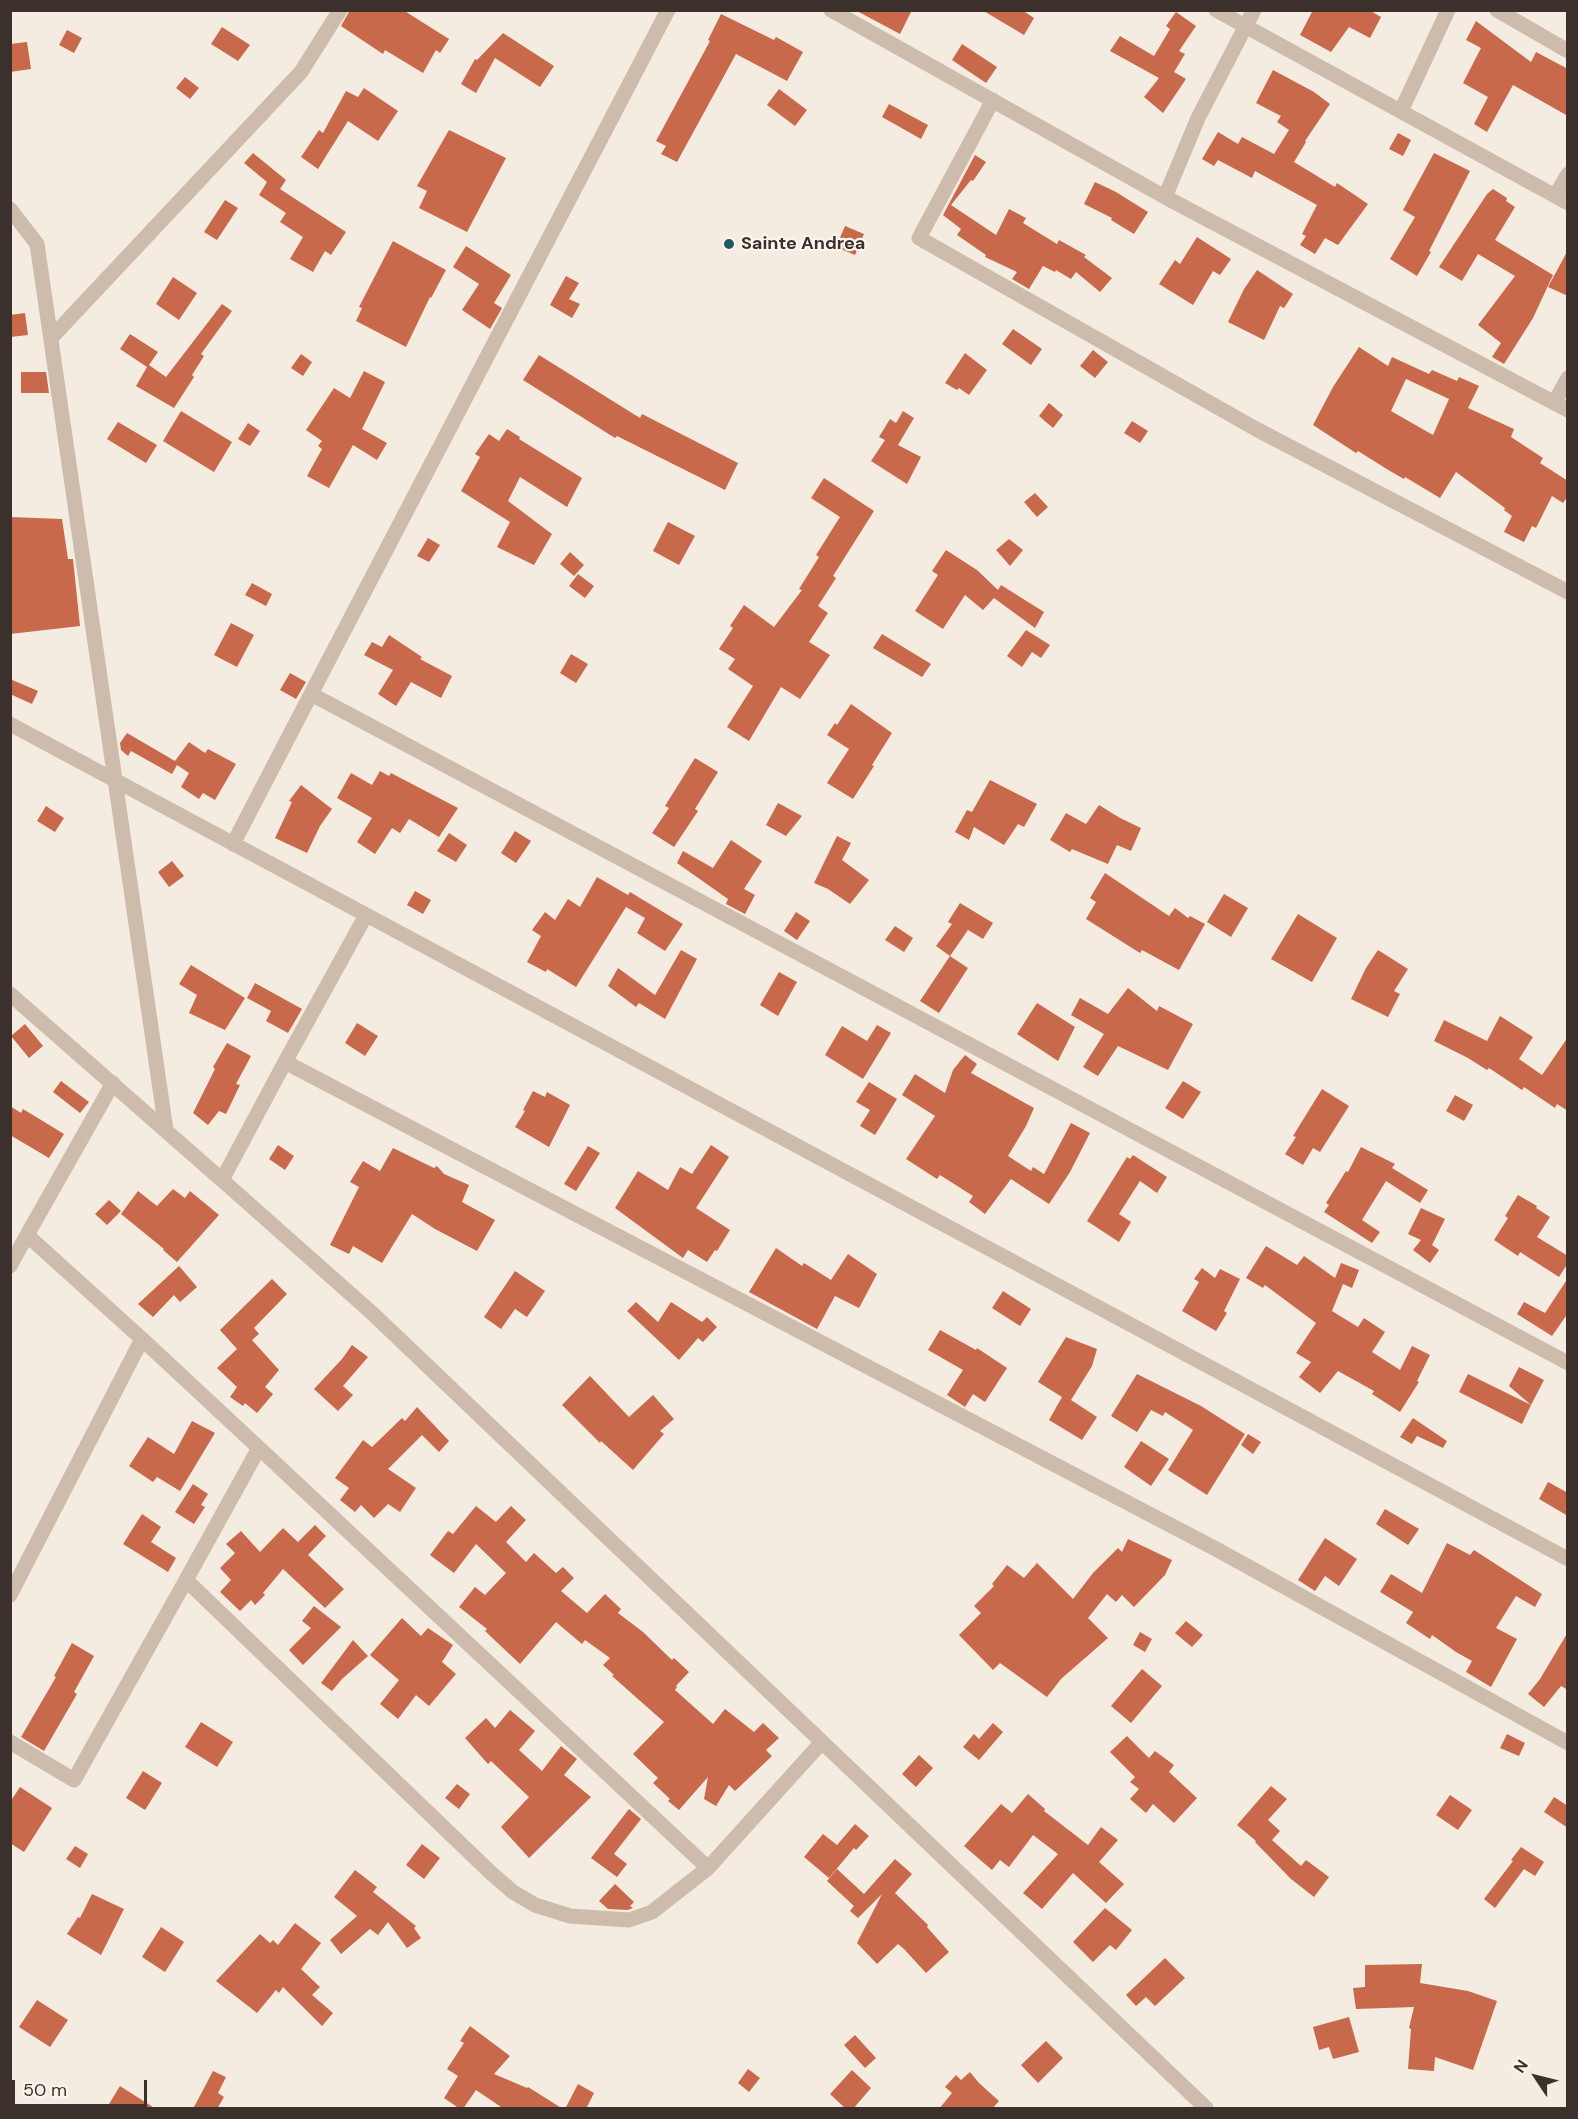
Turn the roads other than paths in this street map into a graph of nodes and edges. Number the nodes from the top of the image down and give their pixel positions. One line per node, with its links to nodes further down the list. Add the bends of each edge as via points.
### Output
1 (340, 10): 16 (street, via 301,72)
2 (668, 10): 20 (street)
3 (831, 10): 10 (street)
4 (1216, 10): 8 (street)
5 (1254, 10): 8 (street)
6 (1448, 10): 11 (street)
7 (1497, 10): 9 (street)
8 (1245, 26): 11 (street); 13 (street, via 1198,118)
9 (1568, 51)
10 (993, 100): 13 (street); 19 (street, via 919,238 1256,429)
11 (1401, 111): 14 (street)
12 (1568, 174): 14 (street)
13 (1165, 196): 18 (street)
14 (1561, 200)
15 (10, 209): 16 (street, via 37,244)
16 (51, 338): 22 (street)
17 (1568, 378): 18 (street)
18 (1561, 407)
19 (1568, 592)
20 (311, 694): 23 (street); 33 (street)
21 (10, 724): 22 (street)
22 (114, 779): 23 (street); 28 (street)
23 (233, 844): 24 (street)
24 (366, 915): 26 (street); 35 (street)
25 (10, 994): 27 (street)
26 (285, 1062): 29 (street); 40 (street, via 1216,1549)
27 (113, 1083): 28 (street); 30 (street)
28 (166, 1130): 29 (street)
29 (222, 1180): 39 (street, via 372,1313)
30 (27, 1235): 31 (street); 32 (street)
31 (10, 1266)
32 (142, 1339): 34 (street); 37 (street)
33 (1568, 1363)
34 (259, 1448): 36 (street); 41 (street)
35 (1568, 1559)
36 (186, 1580): 38 (street, via 74,1780); 41 (street, via 491,1872 535,1905 570,1916 629,1920 652,1912)
37 (10, 1595)
38 (10, 1742)
39 (822, 1742): 41 (street); 42 (street)
40 (1568, 1743)
41 (708, 1868)
42 (1206, 2109)

